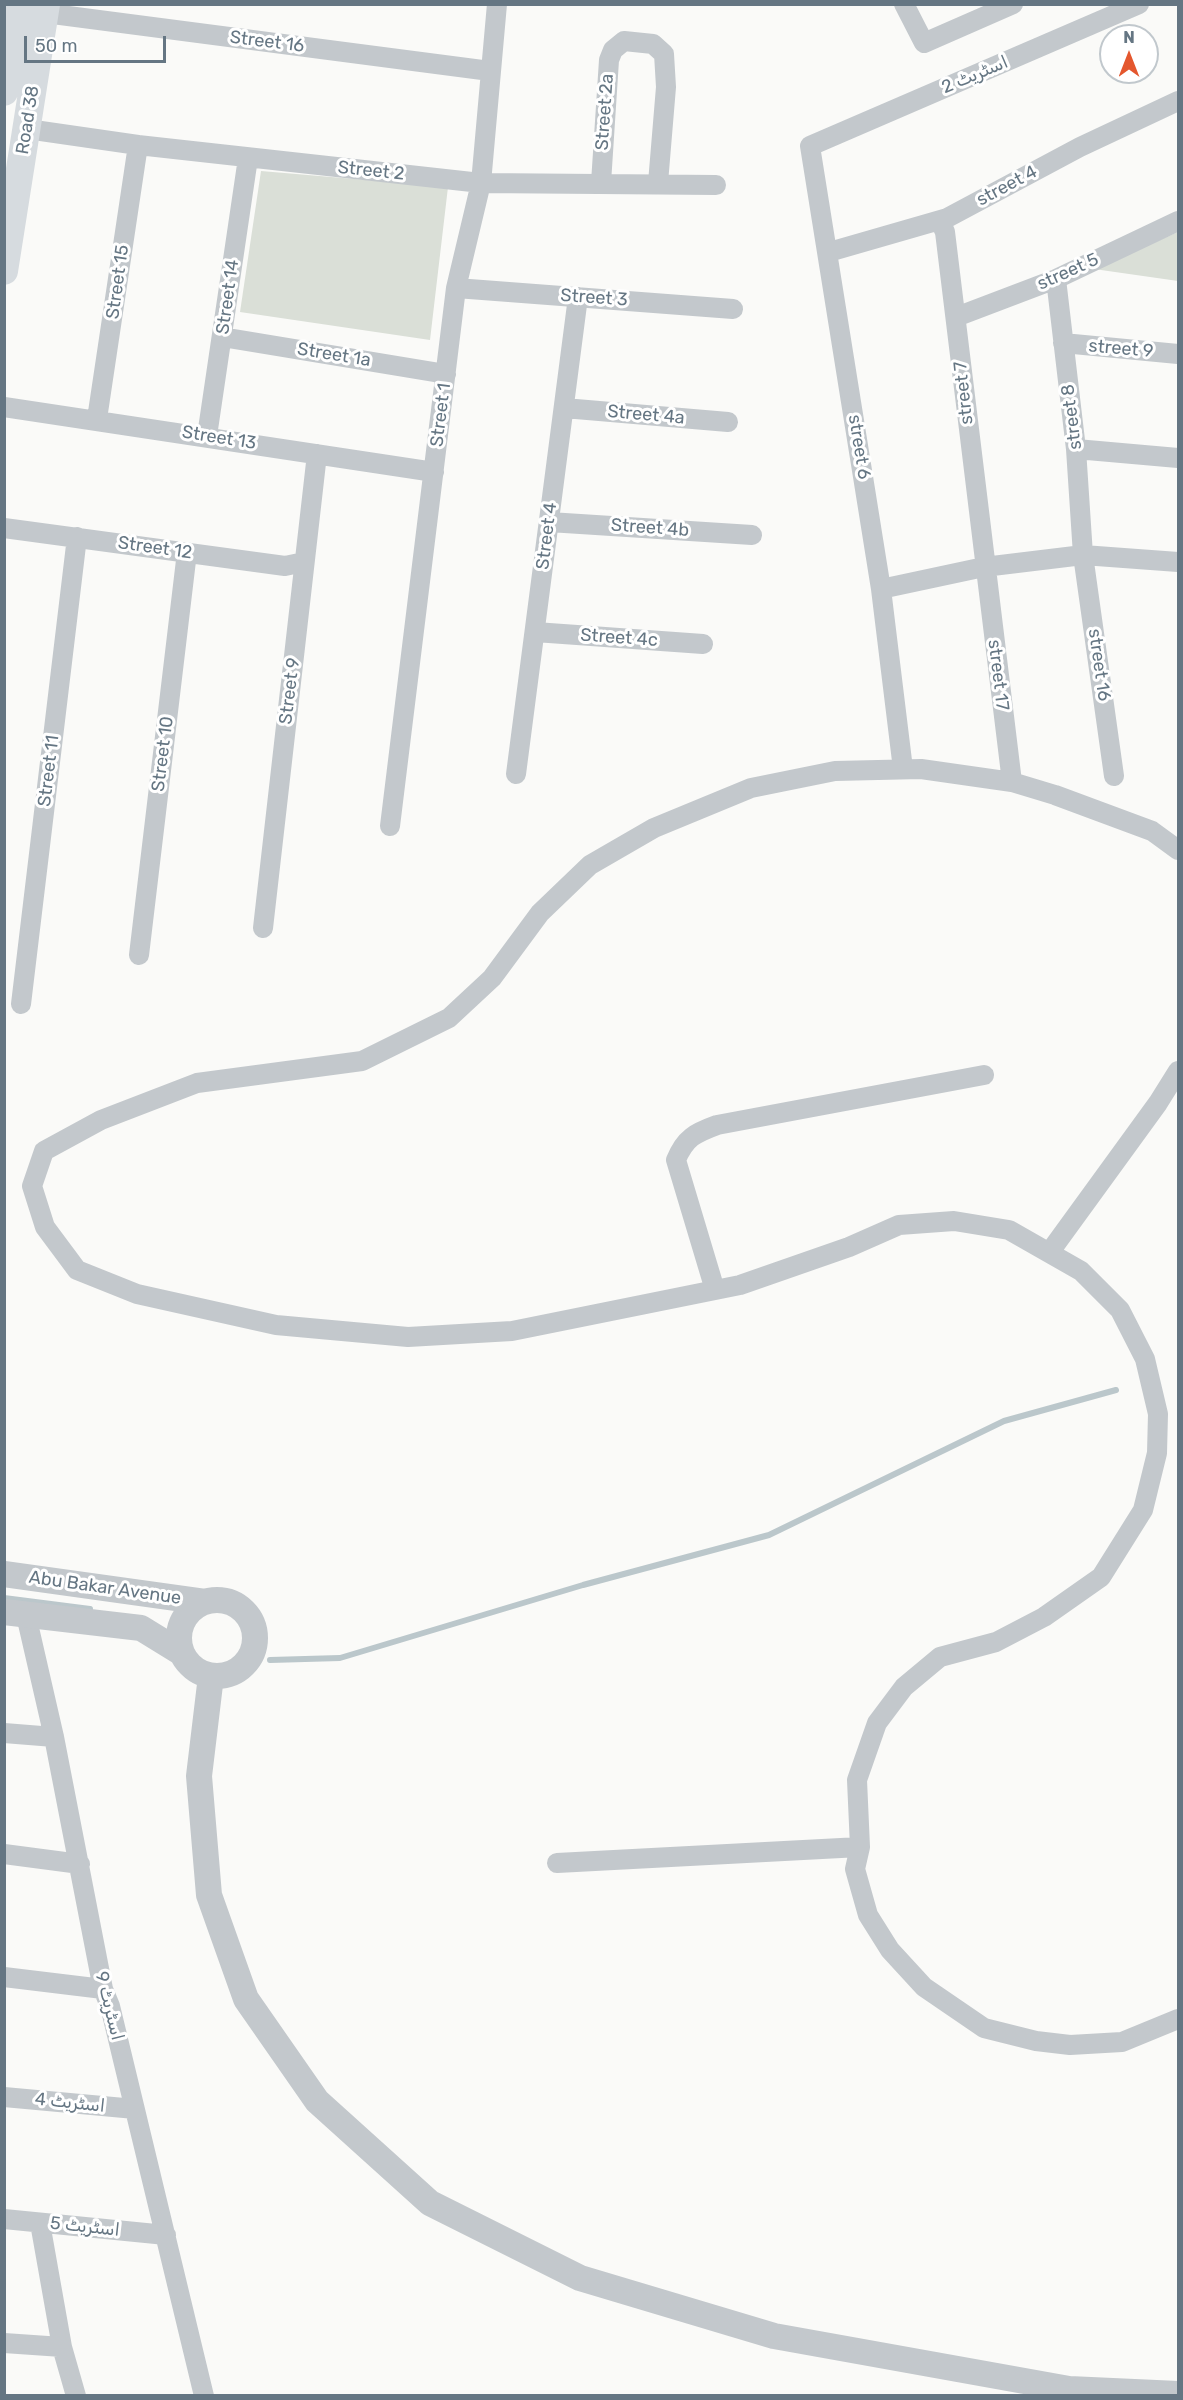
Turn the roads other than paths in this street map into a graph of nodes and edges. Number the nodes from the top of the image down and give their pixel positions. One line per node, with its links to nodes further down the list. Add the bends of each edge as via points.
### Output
1 (18, 4): 8 (main road, Road 38)
2 (497, 4): 7 (street, Street 1)
3 (904, 4): 4 (street, via 924,43)
4 (1012, 4)
5 (1139, 4): 12 (street, اسٹریٹ 2)
6 (45, 9): 7 (street, Street 16); 10 (main road, Road 38)
7 (490, 71): 14 (street, Street 1)
8 (4, 92)
9 (1179, 101): 18 (street, street 4, via 1080,147)
10 (27, 129): 11 (street, Street 2); 21 (main road, Road 38)
11 (138, 145): 13 (street, Street 2); 33 (street, Street 15)
12 (810, 146): 20 (street, street 6)
13 (248, 158): 14 (street, Street 2); 27 (street, Street 14)
14 (481, 183): 15 (street, Street 2); 23 (street, Street 1)
15 (601, 183): 16 (street, Street 2); 16 (street, Street 2a, via 609,60 613,50 624,41 653,44 664,54 666,87)
16 (658, 183): 17 (street, Street 2)
17 (716, 185)
18 (940, 221): 20 (street, street 4); 26 (street, street 7, via 945,232)
19 (1179, 221): 22 (street, street 5)
20 (829, 252): 49 (street, street 6)
21 (6, 255)
22 (1056, 279): 26 (street, street 5); 28 (street, street 8)
23 (456, 288): 24 (street, Street 3); 30 (street, Street 1)
24 (578, 297): 25 (street, Street 3); 32 (street, Street 4)
25 (733, 309)
26 (956, 317): 48 (street, street 7)
27 (222, 337): 30 (street, Street 1a); 35 (street, Street 14)
28 (1063, 343): 29 (street, street 9); 36 (street, street 8)
29 (1179, 354)
30 (446, 374): 39 (street, Street 1)
31 (4, 407): 33 (street, Street 13)
32 (564, 408): 34 (street, Street 4a); 40 (street, Street 4)
33 (98, 419): 35 (street, Street 13)
34 (728, 422)
35 (207, 436): 37 (street, Street 13)
36 (1076, 448): 38 (street); 45 (street, street 8)
37 (317, 454): 39 (street, Street 13); 46 (street, Street 9)
38 (1179, 458)
39 (434, 472): 56 (street, Street 1)
40 (549, 522): 42 (street, Street 4b); 50 (street, Street 4)
41 (4, 528): 43 (street, Street 12)
42 (752, 535)
43 (77, 537): 44 (street, Street 12); 60 (street, Street 11)
44 (187, 552): 46 (street, Street 12, via 285,566); 59 (street, Street 10)
45 (1083, 555): 47 (street); 48 (street); 54 (street, street 16)
46 (304, 562): 58 (street, Street 9)
47 (1179, 562)
48 (984, 567): 49 (street); 55 (street, street 17)
49 (881, 589): 52 (street, street 6)
50 (535, 632): 51 (street, Street 4c); 53 (street, Street 4)
51 (703, 644)
52 (902, 759): 55 (street, via 921,769); 64 (street, via 751,788 654,828 590,865 540,913 492,978 449,1018 362,1061 197,1083 101,1120 44,1151 32,1186 45,1227 77,1270 136,1294 276,1325 408,1337 512,1331)
53 (516, 774)
54 (1114, 776)
55 (1012, 783): 57 (street, via 1152,831)
56 (390, 826)
57 (1179, 850)
58 (263, 928)
59 (140, 955)
60 (21, 1004)
61 (984, 1075): 64 (street, via 717,1125 694,1133 683,1143 676,1160)
62 (1175, 1083): 63 (street)
63 (1049, 1252): 64 (street, via 1009,1230 954,1221 899,1225 849,1248); 72 (street, via 1081,1271 1120,1310 1144,1359 1158,1414 1157,1453 1143,1510 1101,1577 1044,1617 996,1642 940,1657 904,1687 878,1723 857,1780)
64 (715, 1290)
65 (4, 1574): 66 (street, Abu Bakar Avenue)
66 (205, 1602): 68 (street, via 195,1607 181,1626); 69 (street, via 217,1600 239,1606 256,1635 255,1647 243,1667 234,1673)
67 (15, 1613): 68 (street, Abu Bakar Avenue, via 141,1628); 71 (street, اسٹریٹ 9)
68 (180, 1652): 69 (street, via 197,1672)
69 (211, 1676): 86 (street, via 199,1776 209,1895 246,1999 317,2101 430,2203 580,2278 774,2336 1068,2389)
70 (4, 1733): 71 (street)
71 (54, 1737): 75 (street, اسٹریٹ 9)
72 (860, 1847): 74 (street); 78 (street, via 855,1869 868,1915 890,1950 924,1988 984,2028 1036,2041 1091,2044 1122,2042)
73 (4, 1854): 75 (street)
74 (557, 1863)
75 (80, 1864): 77 (street, اسٹریٹ 9)
76 (4, 1977): 77 (street)
77 (103, 1989): 80 (street, اسٹریٹ 9)
78 (1179, 2019)
79 (4, 2097): 80 (street, اسٹریٹ 4)
80 (135, 2109): 83 (street, اسٹریٹ 9)
81 (4, 2219): 82 (street, اسٹریٹ 5)
82 (40, 2223): 83 (street, اسٹریٹ 5); 85 (street)
83 (166, 2235): 88 (street, اسٹریٹ 9)
84 (4, 2343): 85 (street)
85 (62, 2348): 87 (street)
86 (1179, 2394)
87 (76, 2396)
88 (204, 2396)

